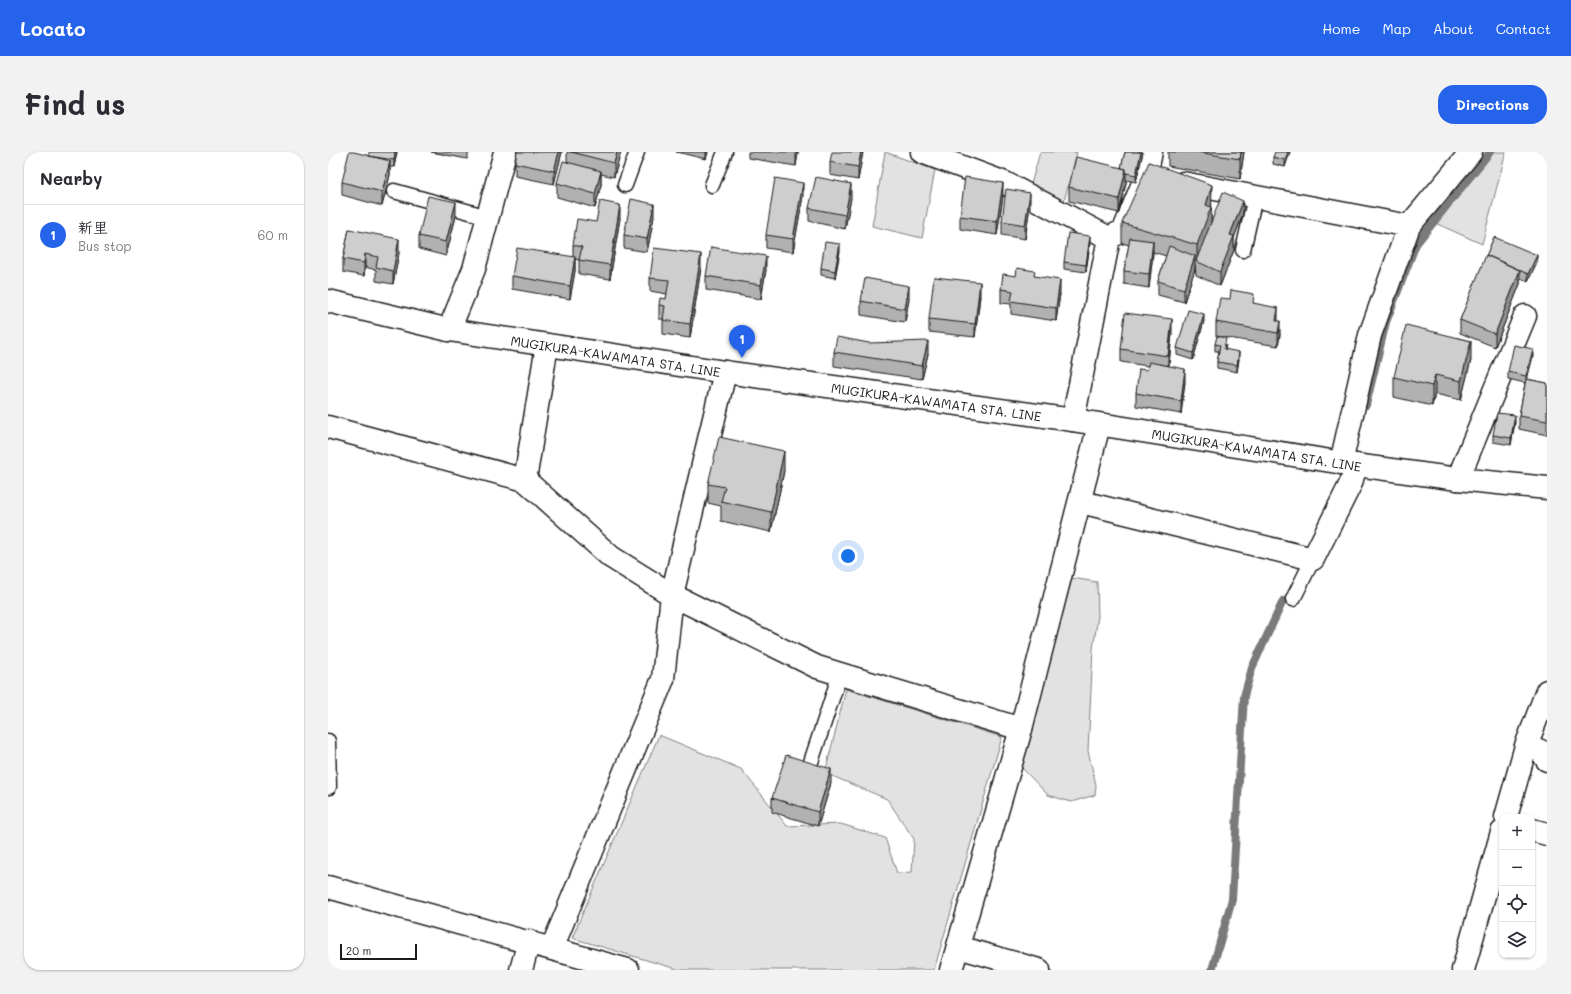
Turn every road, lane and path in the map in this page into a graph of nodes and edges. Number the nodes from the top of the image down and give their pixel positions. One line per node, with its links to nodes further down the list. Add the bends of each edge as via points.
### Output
1 (505, 152): 12 (street)
2 (637, 152): 9 (lane)
3 (725, 152): 8 (lane)
4 (922, 152): 14 (street, via 1006,182)
5 (1151, 152): 7 (street)
6 (1471, 152): 13 (street)
7 (1146, 176): 11 (street); 14 (street, via 1124,230)
8 (712, 185)
9 (625, 186)
10 (394, 191): 12 (lane)
11 (1255, 197): 13 (street); 15 (lane)
12 (488, 216): 18 (street, via 474,269)
13 (1409, 226): 24 (street, via 1370,335)
14 (1110, 238): 21 (street)
15 (1243, 250)
16 (328, 301): 18 (street, MUGIKURA-KAWAMATA STA. LINE)
17 (1525, 316): 25 (street)
18 (449, 330): 19 (street, MUGIKURA-KAWAMATA STA. LINE)
19 (547, 345): 20 (street, MUGIKURA-KAWAMATA STA. LINE); 26 (street)
20 (725, 372): 21 (street, MUGIKURA-KAWAMATA STA. LINE); 30 (street)
21 (1073, 420): 22 (street, MUGIKURA-KAWAMATA STA. LINE)
22 (1099, 425): 24 (street, MUGIKURA-KAWAMATA STA. LINE); 28 (street)
23 (328, 427): 26 (street)
24 (1348, 464): 25 (street, MUGIKURA-KAWAMATA STA. LINE); 29 (street, via 1351,483)
25 (1458, 479): 27 (street, MUGIKURA-KAWAMATA STA. LINE)
26 (525, 480): 30 (street, via 611,557)
27 (1547, 488)
28 (1081, 502): 29 (street); 34 (street)
29 (1312, 559): 31 (lane)
30 (672, 595): 32 (street, via 817,667); 47 (street, via 662,679)
31 (1293, 599)
32 (840, 674): 34 (street); 38 (lane)
33 (1545, 701): 36 (street)
34 (1021, 729): 46 (street)
35 (328, 741): 39 (lane)
36 (1526, 746): 37 (street, via 1541,751); 40 (street)
37 (1547, 760)
38 (810, 768)
39 (329, 787)
40 (1507, 814)
41 (1535, 831): 42 (street)
42 (1547, 834)
43 (1499, 843): 52 (street)
44 (328, 887): 45 (street)
45 (529, 941): 47 (street); 48 (street)
46 (958, 947): 50 (street); 51 (street)
47 (552, 948): 49 (street)
48 (521, 970)
49 (628, 970)
50 (951, 970)
51 (1039, 970)
52 (1463, 970)

